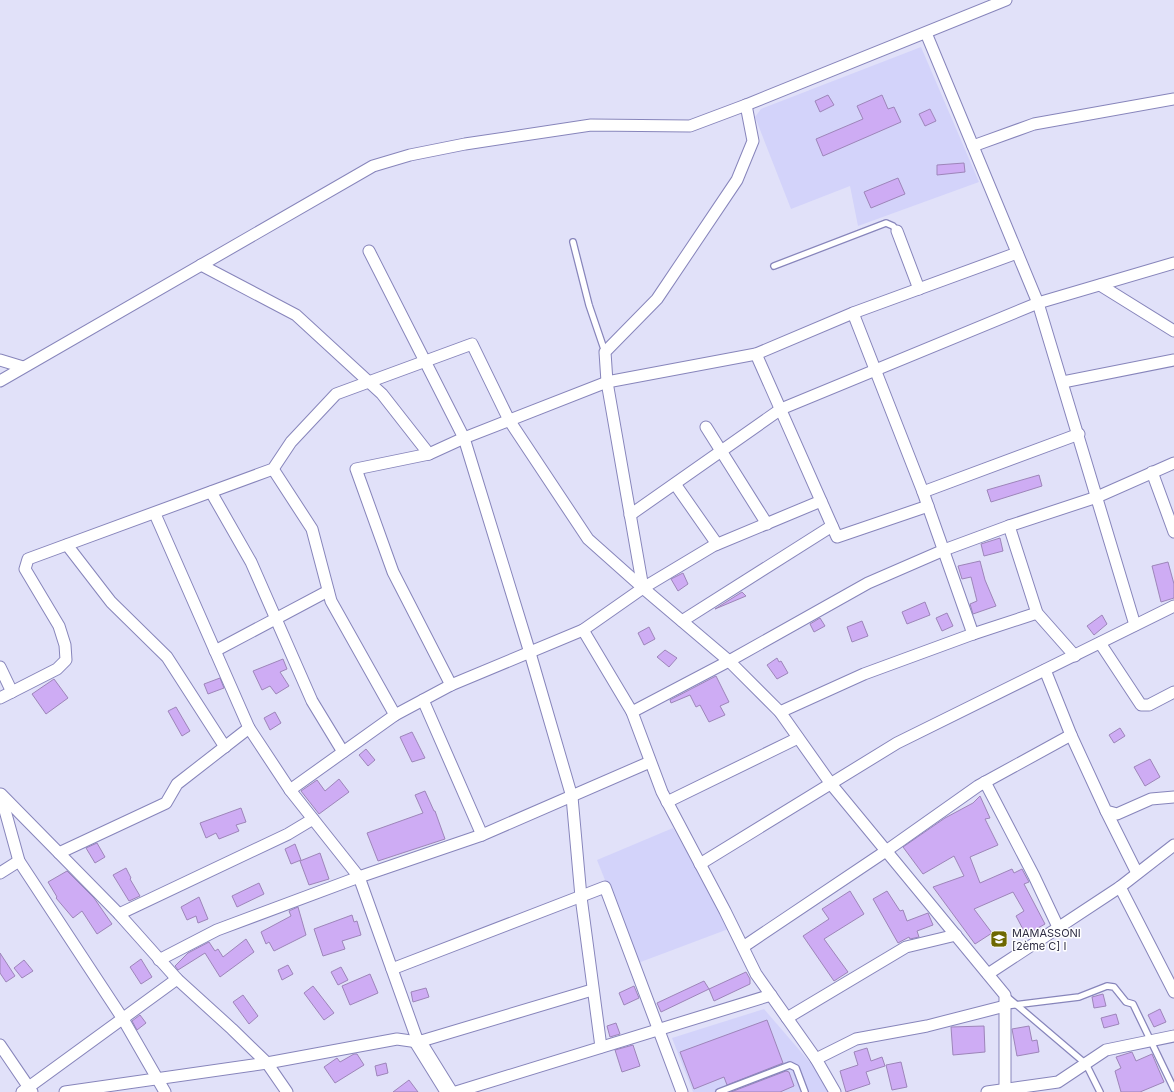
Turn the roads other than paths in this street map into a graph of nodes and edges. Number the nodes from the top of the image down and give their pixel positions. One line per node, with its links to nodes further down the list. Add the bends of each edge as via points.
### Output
1 (1006, 0): 2 (street)
2 (926, 33): 4 (street); 5 (street)
3 (1174, 99): 5 (street, via 1034,124)
4 (746, 106): 11 (street, via 690,126 591,125 410,155 373,166); 18 (street, via 753,141 737,180 657,299)
5 (973, 146): 9 (street)
6 (898, 230): 12 (lane, via 886,223); 14 (street)
7 (573, 242): 18 (lane, via 589,305)
8 (369, 251): 22 (street)
9 (1017, 253): 14 (street); 15 (street)
10 (1174, 263): 13 (street)
11 (201, 265): 23 (street); 26 (street, via 296,315)
12 (774, 266)
13 (1100, 285): 15 (street); 17 (street)
14 (919, 289): 16 (street)
15 (1038, 303): 24 (street); 28 (street)
16 (853, 313): 19 (street); 24 (street)
17 (1174, 331)
18 (605, 352): 27 (street)
19 (756, 354): 27 (street); 29 (street)
20 (0, 360): 23 (street)
21 (1174, 360): 28 (street)
22 (426, 361): 26 (street); 30 (street, via 472,344); 33 (street)
23 (23, 367): 25 (street)
24 (875, 370): 29 (street); 41 (street)
25 (0, 381)
26 (368, 382): 35 (street, via 382,394); 37 (street, via 336,394 291,442)
27 (607, 382): 30 (street); 46 (street)
28 (1063, 382): 32 (street)
29 (780, 409): 34 (street); 43 (street)
30 (509, 420): 33 (street); 54 (street, via 588,539)
31 (706, 427): 34 (street)
32 (1079, 434): 41 (street); 42 (street)
33 (464, 438): 35 (street); 65 (street)
34 (721, 451): 39 (street); 47 (street)
35 (429, 454): 70 (street, via 356,470 393,572)
36 (1174, 463): 38 (street)
37 (273, 469): 40 (street); 55 (street, via 312,529)
38 (1152, 472): 42 (street); 50 (street)
39 (675, 484): 46 (street); 51 (street)
40 (211, 492): 45 (street); 58 (street, via 251,562)
41 (923, 492): 44 (street)
42 (1097, 497): 49 (street); 60 (street)
43 (821, 501): 47 (street); 48 (street)
44 (928, 506): 48 (street, via 837,537); 53 (street)
45 (155, 514): 52 (street); 64 (street)
46 (630, 515): 54 (street)
47 (767, 524): 51 (street)
48 (832, 526): 59 (street)
49 (1009, 526): 53 (street); 57 (street)
50 (1174, 532)
51 (717, 544): 54 (street)
52 (66, 545): 71 (street, via 28,559 25,569 59,626 65,645 66,660 57,669); 81 (street, via 111,602 167,657)
53 (944, 550): 62 (street); 67 (street, via 868,583)
54 (643, 588): 59 (street); 61 (street)
55 (328, 591): 58 (street); 77 (street, via 331,601)
56 (1174, 606): 60 (street)
57 (1037, 613): 62 (street); 66 (street)
58 (276, 619): 64 (street); 82 (street, via 312,701)
59 (682, 621): 67 (street)
60 (1135, 625): 63 (street)
61 (583, 630): 65 (street); 75 (street)
62 (973, 634): 76 (street, via 864,674)
63 (1100, 643): 66 (street); 72 (street, via 1141,705 1149,705)
64 (215, 650): 78 (street)
65 (530, 653): 70 (street); 88 (street)
66 (1075, 656): 69 (street)
67 (729, 661): 75 (street); 76 (street)
68 (0, 666): 71 (street)
69 (1045, 670): 79 (street); 85 (street, via 897,743)
70 (451, 685): 74 (street)
71 (12, 692): 73 (street)
72 (1174, 692)
73 (0, 698)
74 (424, 700): 77 (street); 93 (street)
75 (632, 712): 83 (street)
76 (780, 712): 80 (street)
77 (395, 715): 82 (street)
78 (249, 728): 81 (street); 86 (street)
79 (1071, 735): 84 (street); 91 (street)
80 (798, 738): 85 (street); 90 (street)
81 (225, 746): 96 (street, via 177,784 166,803)
82 (343, 752): 86 (street)
83 (650, 762): 88 (street); 90 (street)
84 (985, 782): 95 (street); 105 (street)
85 (830, 784): 95 (street); 98 (street)
86 (290, 790): 92 (street)
87 (0, 793): 96 (street); 97 (street)
88 (572, 797): 93 (street); 103 (street)
89 (1174, 797): 91 (street, via 1151,799 1117,814)
90 (667, 802): 98 (street)
91 (1106, 811): 100 (street)
92 (313, 819): 101 (street); 104 (street, via 288,834)
93 (482, 835): 101 (street)
94 (1174, 844): 100 (street)
95 (886, 851): 106 (street); 107 (street)
96 (59, 852): 104 (street)
97 (19, 861): 99 (street); 118 (street)
98 (700, 864): 107 (street)
99 (0, 873)
100 (1137, 873): 102 (street)
101 (359, 877): 108 (street, via 217,930); 109 (street)
102 (1120, 887): 105 (street); 113 (street)
103 (581, 897): 109 (street); 112 (street); 119 (street, via 605,887)
104 (119, 914): 108 (street)
105 (1058, 928): 110 (street)
106 (956, 935): 110 (street); 117 (street, via 906,947)
107 (743, 947): 114 (street, via 756,974)
108 (158, 960): 111 (street)
109 (392, 969): 122 (street)
110 (988, 974): 115 (street)
111 (177, 979): 118 (street); 126 (street)
112 (592, 990): 122 (street); 124 (street)
113 (1174, 992)
114 (771, 995): 117 (street); 119 (street)
115 (1005, 1001): 116 (lane); 116 (lane); 125 (street, via 927,1026 856,1039); 131 (street)
116 (1016, 1005): 121 (lane, via 1079,997 1107,986 1114,987 1126,1002 1133,1004); 127 (lane)
117 (787, 1018): 125 (street)
118 (123, 1019): 128 (street); 130 (street)
119 (659, 1030): 124 (street); 137 (street)
120 (1174, 1036): 121 (street)
121 (1151, 1041): 127 (street, via 1106,1050); 129 (lane)
122 (418, 1042): 126 (street, via 397,1039); 135 (street)
123 (0, 1045): 130 (street)
124 (601, 1047): 136 (street)
125 (816, 1059): 140 (street)
126 (267, 1063): 128 (street); 134 (street)
127 (1086, 1064): 131 (street, via 1058,1082); 142 (lane)
128 (157, 1080): 132 (street); 133 (street)
129 (1174, 1089)
130 (28, 1090)
131 (1005, 1091): 141 (street)
132 (65, 1092)
133 (166, 1092)
134 (287, 1092)
135 (449, 1092)
136 (456, 1092)
137 (682, 1092)
138 (719, 1092): 139 (lane, via 790,1066 796,1068)
139 (805, 1092)
140 (835, 1092)
141 (987, 1092)
142 (1100, 1092)

